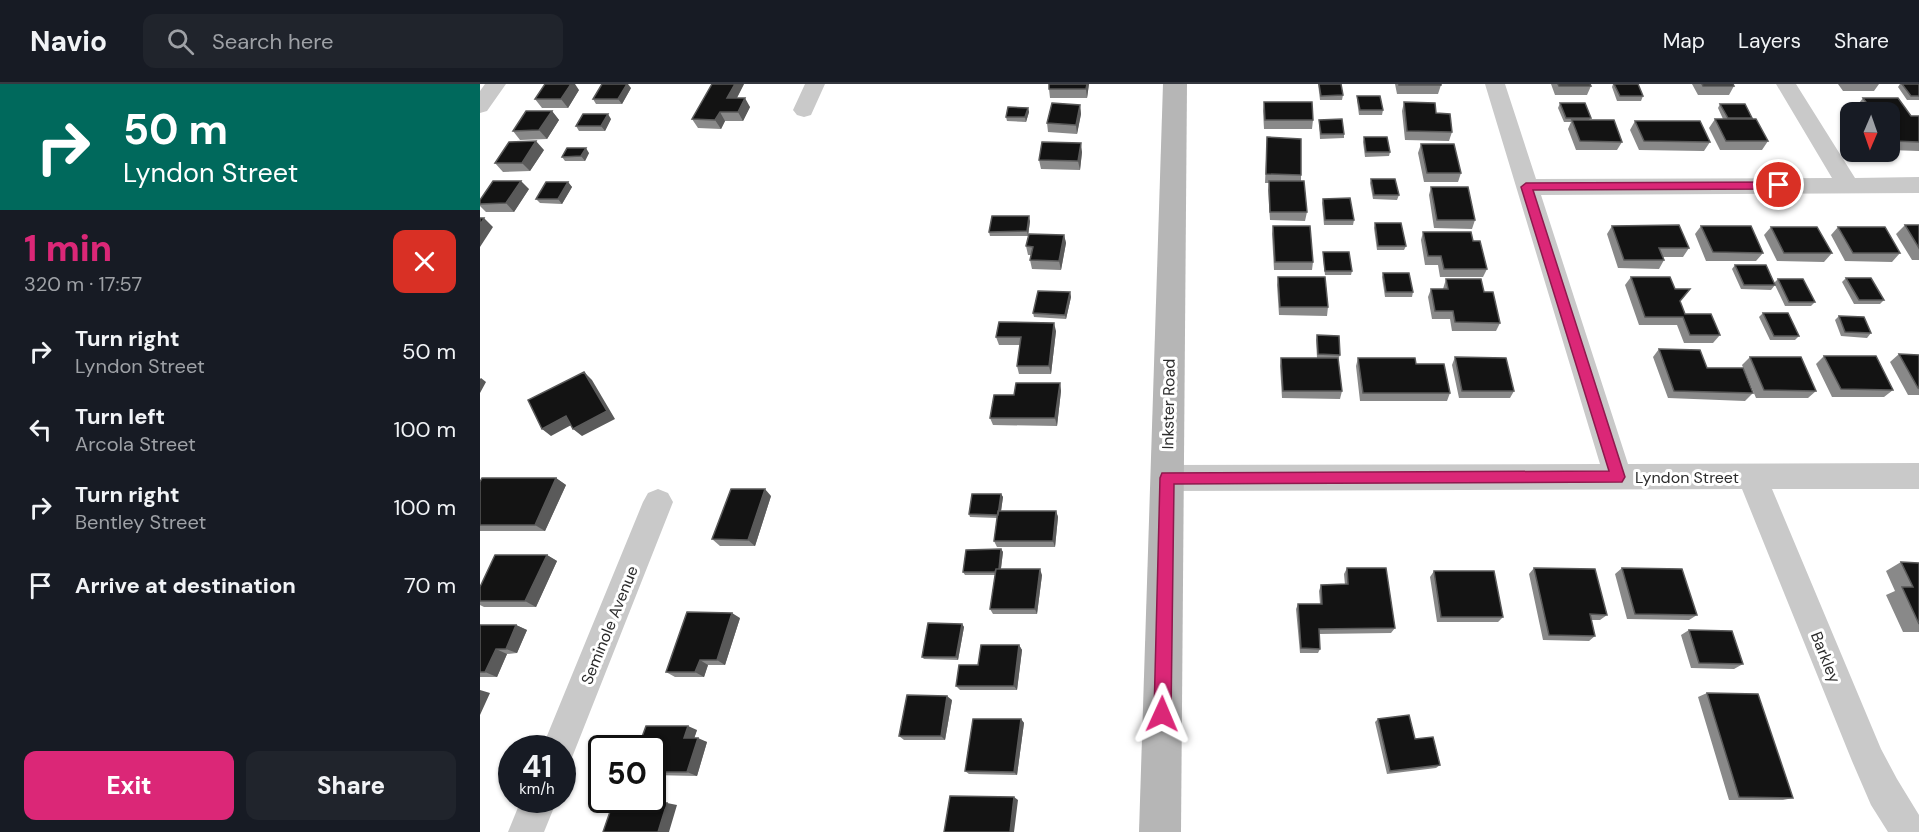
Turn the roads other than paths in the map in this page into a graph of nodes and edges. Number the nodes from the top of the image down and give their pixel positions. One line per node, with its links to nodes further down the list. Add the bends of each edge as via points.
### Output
1 (496, 84): 6 (street)
2 (815, 84): 7 (street)
3 (1175, 84): 14 (main road, Inkster Road)
4 (1495, 84): 10 (street)
5 (1786, 84): 8 (street)
6 (480, 106)
7 (804, 110)
8 (1848, 185): 9 (street); 10 (street)
9 (1919, 185)
10 (1526, 187): 12 (street)
11 (1919, 476): 13 (street, Lyndon Street)
12 (1618, 477): 13 (street, Lyndon Street); 14 (street, Lyndon Street)
13 (1752, 477): 20 (street, Barkley, via 1869,761)
14 (1167, 478): 19 (main road, Inkster Road)
15 (658, 502): 16 (street, Seminole Avenue)
16 (564, 735)
17 (534, 813): 18 (street)
18 (526, 832)
19 (1160, 832)
20 (1910, 832)

